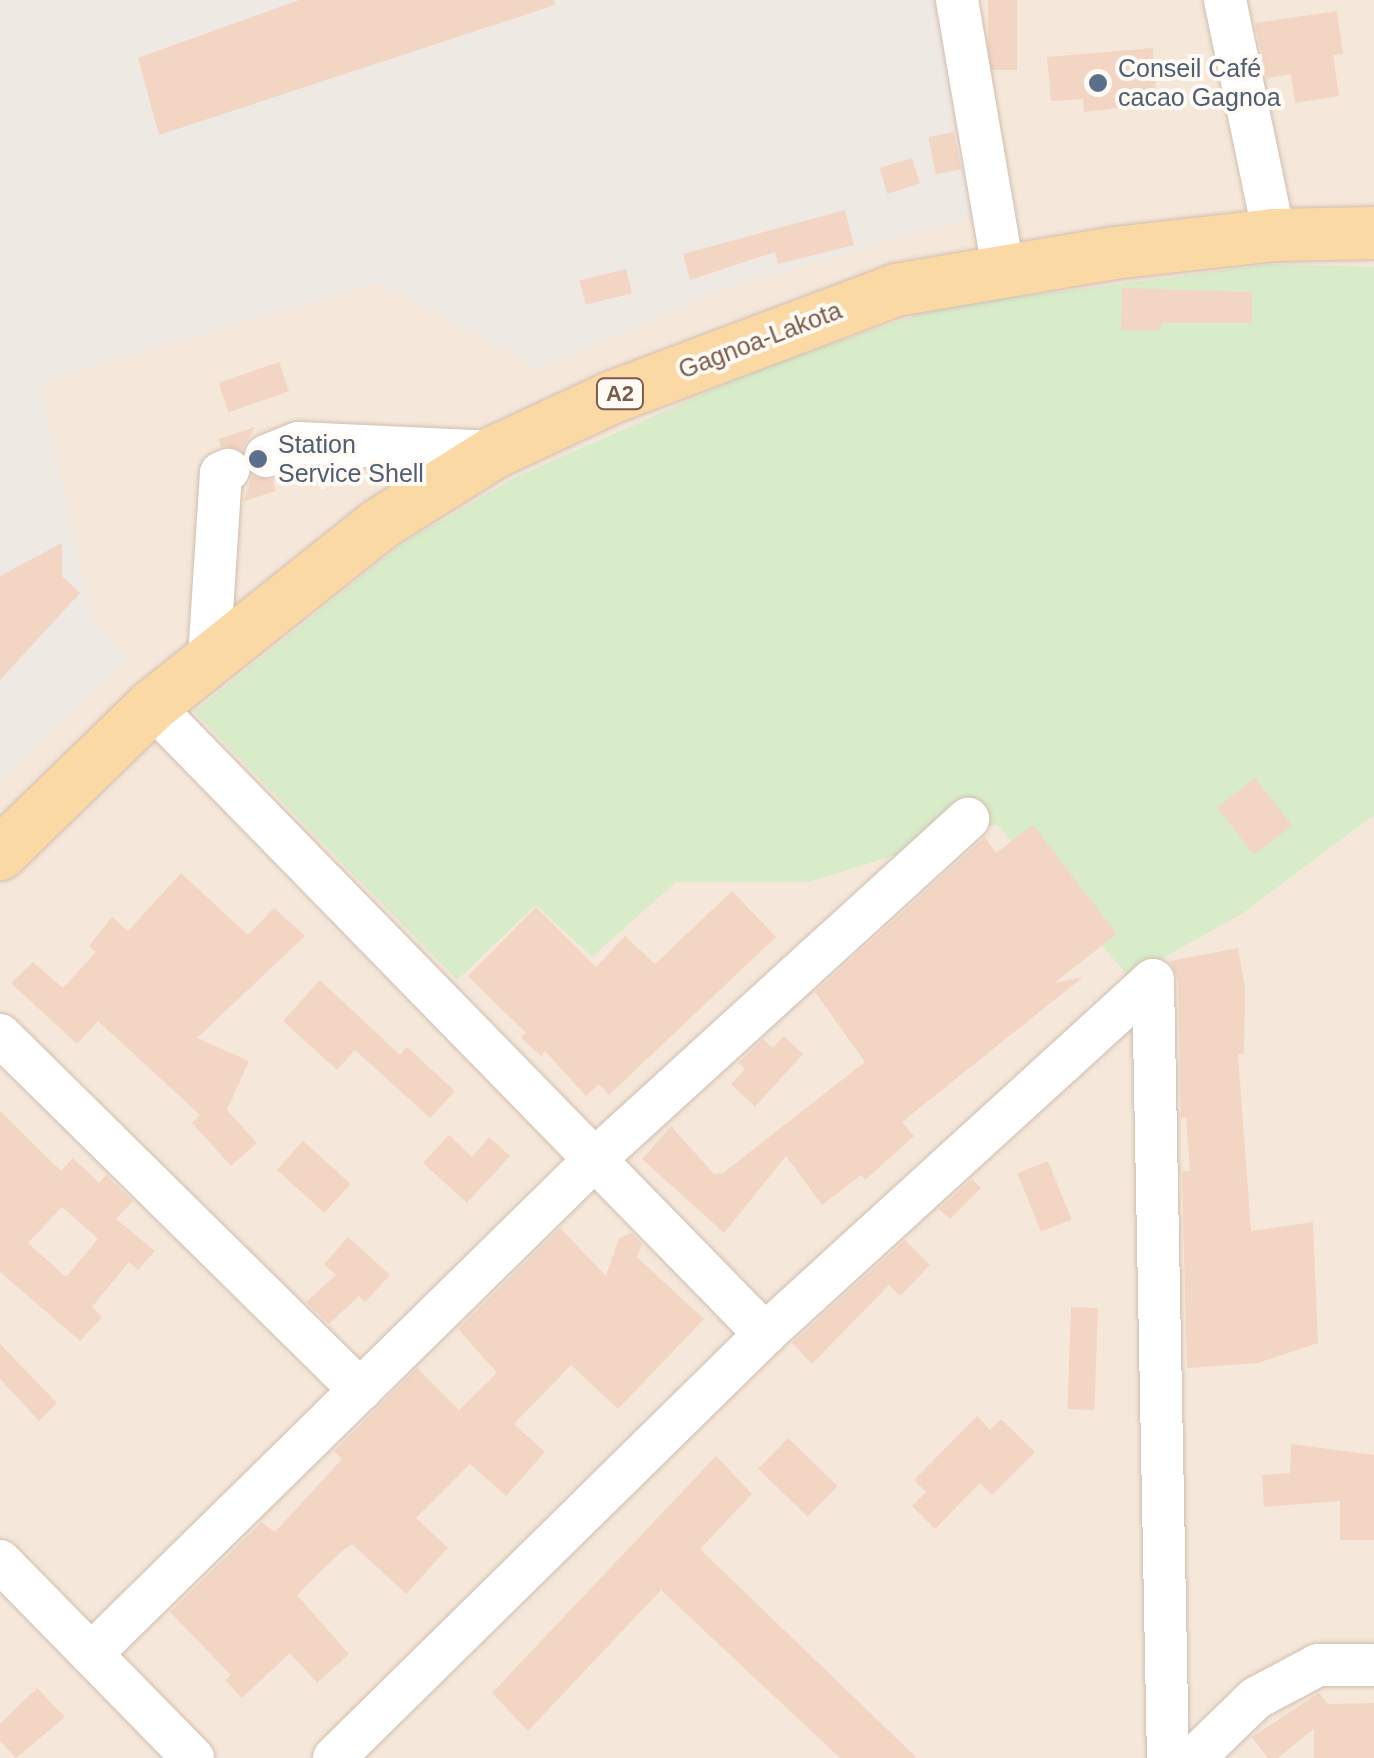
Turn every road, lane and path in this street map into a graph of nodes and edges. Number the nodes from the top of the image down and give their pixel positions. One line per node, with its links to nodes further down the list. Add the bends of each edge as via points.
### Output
1 (957, 0): 5 (street)
2 (1225, 0): 4 (street)
3 (1374, 233): 4 (main road, Gagnoa-Lakota / A2)
4 (1274, 235): 5 (main road, Gagnoa-Lakota / A2)
5 (1003, 269): 6 (main road, Gagnoa-Lakota / A2, via 896,290 760,336)
6 (496, 452): 7 (main road, Gagnoa-Lakota / A2, via 380,524); 7 (street, via 298,443 220,473)
7 (209, 658): 8 (main road, Gagnoa-Lakota / A2)
8 (152, 706): 10 (main road, Gagnoa-Lakota / A2); 12 (street)
9 (968, 818): 12 (street)
10 (0, 854)
11 (0, 1035): 14 (street)
12 (594, 1159): 13 (street); 14 (street)
13 (765, 1334): 19 (street); 20 (street, via 1153,980)
14 (360, 1390): 16 (street)
15 (0, 1561): 16 (street)
16 (92, 1654): 18 (street)
17 (1374, 1666): 21 (street, via 1318,1666 1256,1698)
18 (192, 1758)
19 (334, 1758)
20 (1168, 1758)
21 (1194, 1758)

